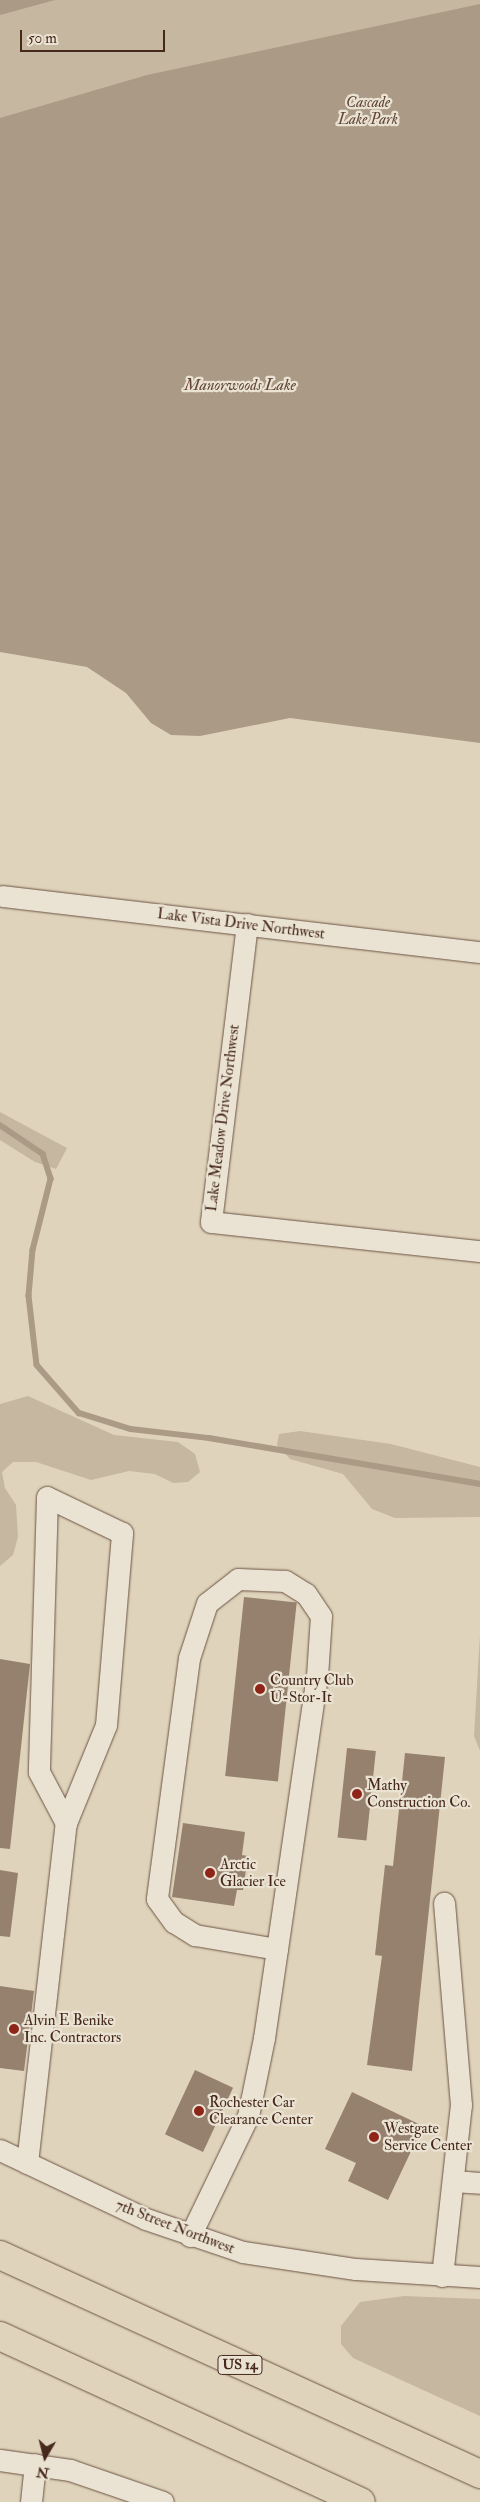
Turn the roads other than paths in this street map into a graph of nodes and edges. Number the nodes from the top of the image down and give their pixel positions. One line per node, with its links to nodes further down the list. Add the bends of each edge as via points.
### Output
1 (2, 896): 2 (street, Lake Vista Drive Northwest)
2 (247, 924): 3 (street, Lake Vista Drive Northwest); 4 (street, Lake Meadow Drive Northwest, via 211,1222)
3 (480, 952)
4 (480, 1251)
5 (66, 1823): 5 (street, via 106,1725 122,1533 47,1497 39,1772); 9 (street)
6 (444, 1903): 10 (street, via 461,2105)
7 (277, 1949): 7 (street, via 195,1935 174,1922 157,1899 189,1658 206,1602 238,1579 285,1581 306,1594 321,1616 317,1676); 12 (street, via 248,2116)
8 (0, 2150): 9 (street, 7th Street Northwest)
9 (27, 2163): 12 (street, 7th Street Northwest)
10 (453, 2181): 11 (street); 14 (street)
11 (480, 2184)
12 (190, 2236): 14 (street, 7th Street Northwest, via 298,2262)
13 (0, 2255): 19 (highway, US 14)
14 (442, 2276): 15 (street, 7th Street Northwest)
15 (480, 2277)
16 (0, 2336): 22 (highway)
17 (0, 2460): 18 (street)
18 (35, 2464): 20 (street); 21 (street, via 101,2478)
19 (480, 2474)
20 (31, 2502)
21 (163, 2502)
22 (361, 2502)

